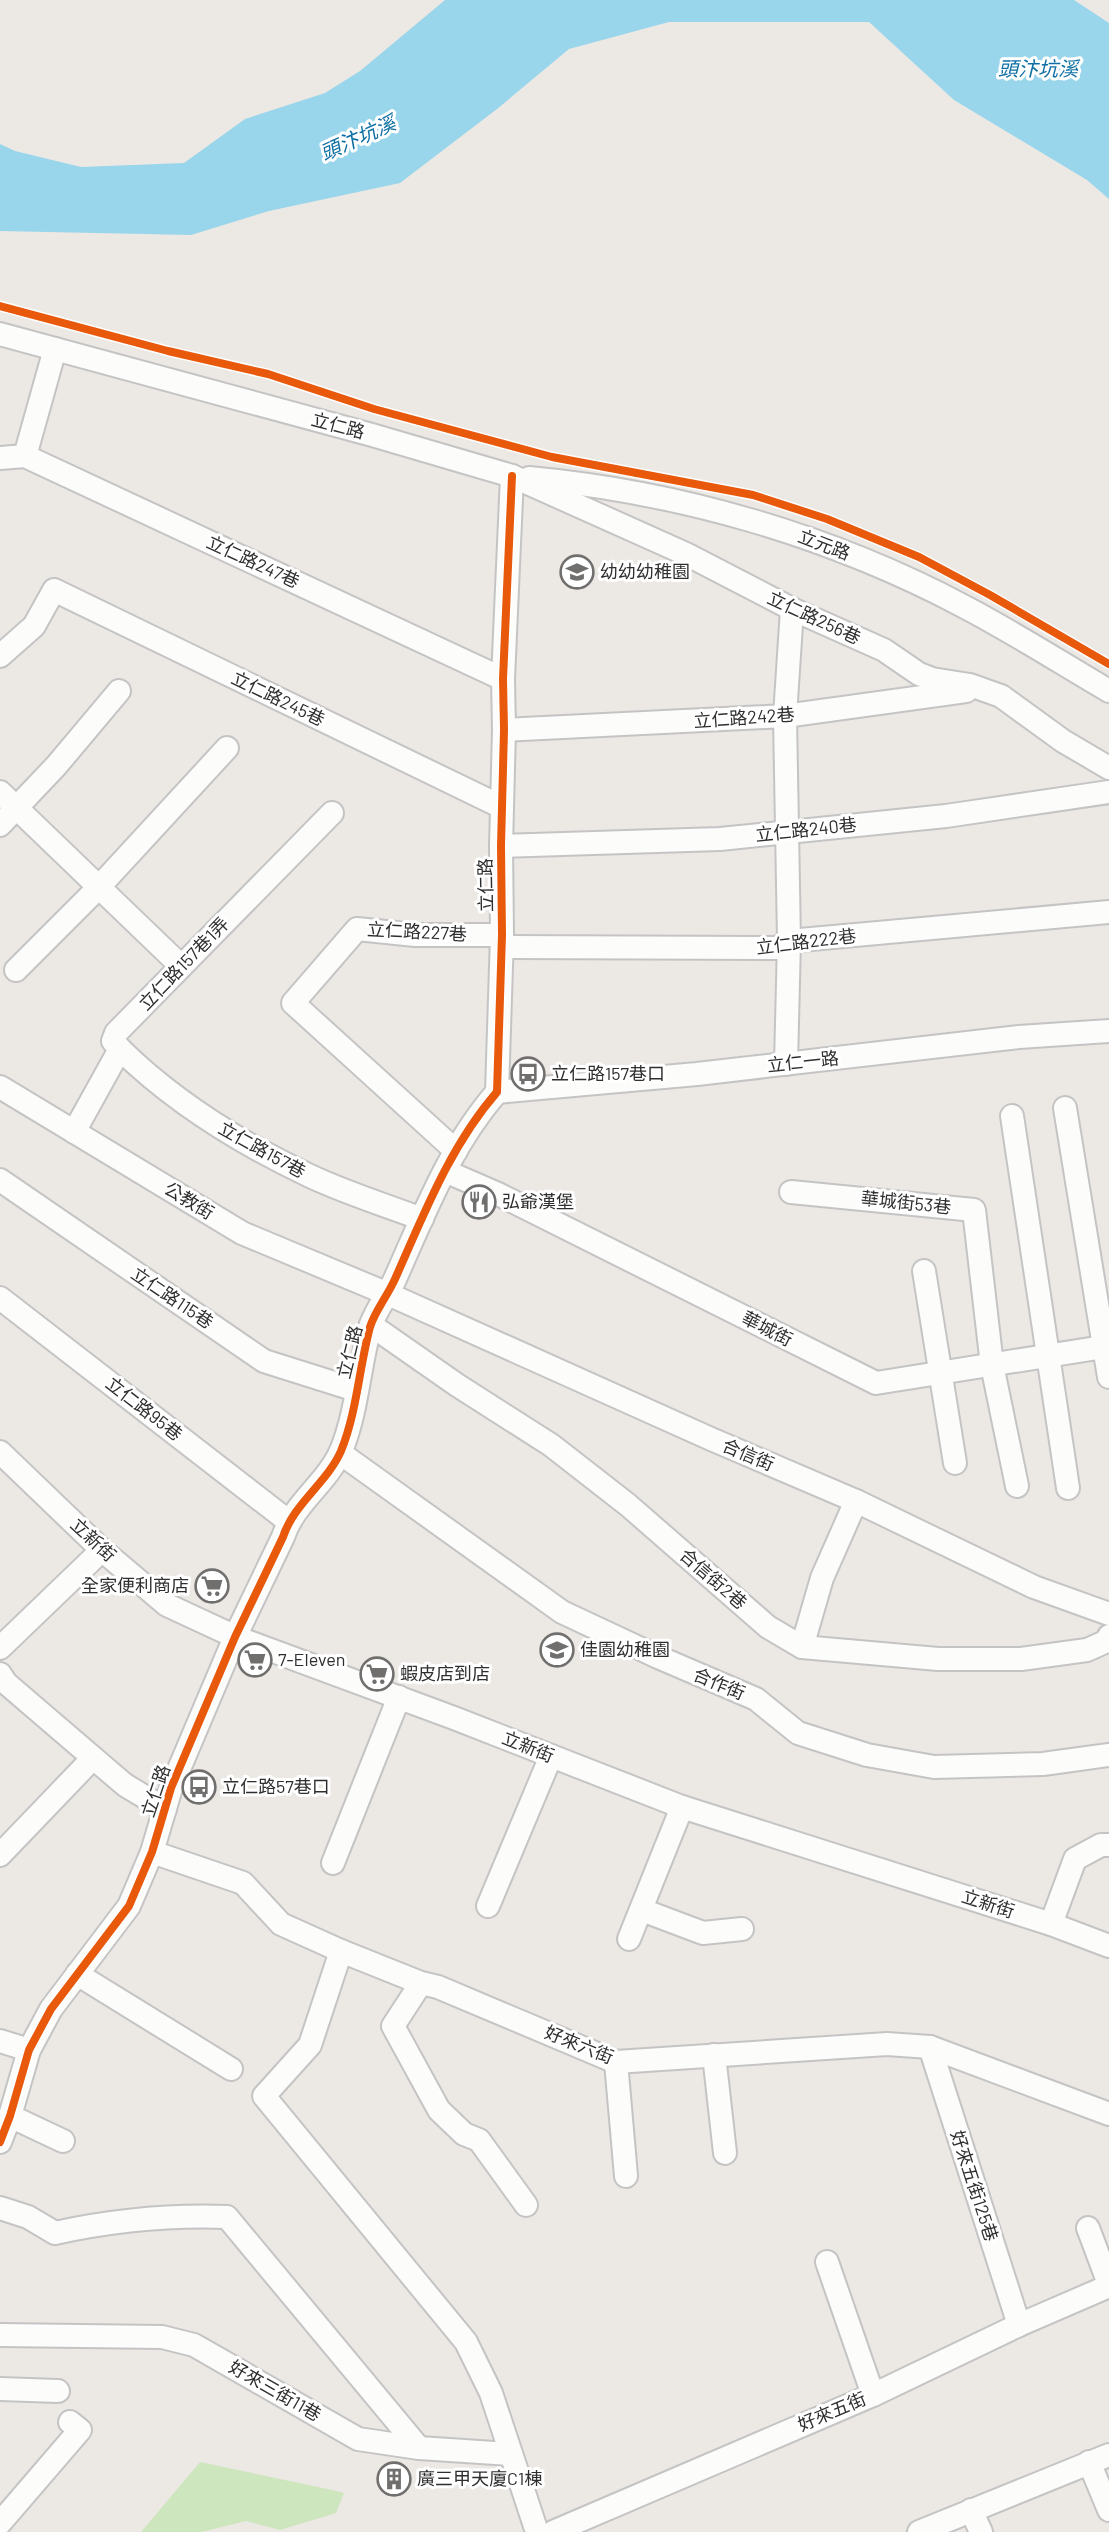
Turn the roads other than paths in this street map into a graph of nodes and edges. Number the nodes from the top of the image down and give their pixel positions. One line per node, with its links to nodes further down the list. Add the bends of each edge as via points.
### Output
1 (0, 334): 2 (street, 立仁路)
2 (55, 349): 3 (street); 5 (street, 立仁路)
3 (25, 456): 4 (street, 立仁路247巷); 8 (street, 立仁路247巷)
4 (0, 458)
5 (512, 476): 6 (street, 立仁路256巷, via 686,554); 8 (street, 立仁路); 11 (street, 立元路, via 620,489 720,512 828,546 963,606)
6 (792, 609): 9 (street, 立仁路256巷, via 884,650 919,674); 12 (street)
7 (0, 656): 18 (street, 立仁路245巷, via 34,627 54,590)
8 (503, 679): 13 (street, 立仁路)
9 (981, 689): 12 (street, 立仁路242巷); 15 (street, 立仁路256巷, via 1001,696 1063,741)
10 (119, 691): 20 (street)
11 (1109, 691)
12 (784, 716): 13 (street, 立仁路242巷); 21 (street)
13 (504, 730): 18 (street, 立仁路)
14 (227, 748): 23 (street)
15 (1109, 768)
16 (0, 792): 20 (street)
17 (1109, 792): 21 (street, 立仁路240巷, via 946,816)
18 (502, 807): 22 (street, 立仁路)
19 (332, 813): 27 (street, 立仁路157巷1弄)
20 (8, 817): 23 (street)
21 (788, 832): 22 (street, 立仁路240巷, via 720,839); 26 (street)
22 (501, 846): 25 (street, 立仁路)
23 (98, 888): 27 (street); 28 (street)
24 (1109, 912): 26 (street, 立仁路222巷)
25 (502, 941): 26 (street, 立仁路222巷, via 756,949 777,948); 29 (street, 立仁路227巷, via 357,929); 34 (street, 立仁路)
26 (789, 941): 32 (street)
27 (181, 966): 31 (street, 立仁路157巷1弄, via 116,1033 114,1041)
28 (16, 970)
29 (293, 1003): 38 (street, 華城街)
30 (1109, 1031): 32 (street, 立仁一路, via 1019,1037)
31 (120, 1049): 37 (street, 立仁路157巷1弄); 41 (street, 立仁路157巷, via 145,1074 220,1128 311,1177)
32 (786, 1064): 34 (street, 立仁一路)
33 (0, 1087): 37 (street, 公教街)
34 (497, 1092): 38 (street, 立仁路, via 480,1111)
35 (1065, 1108): 46 (street)
36 (1012, 1116): 47 (street)
37 (75, 1132): 43 (street, 公教街, via 242,1233)
38 (450, 1161): 41 (street, 立仁路); 49 (street, 華城街, via 498,1194 876,1383)
39 (0, 1180): 51 (street, 立仁路115巷, via 264,1360)
40 (791, 1192): 48 (street, 華城街53巷, via 974,1210)
41 (422, 1219): 43 (street, 立仁路)
42 (924, 1271): 49 (street)
43 (388, 1294): 45 (street, 立仁路); 57 (street, 合信街)
44 (0, 1298): 58 (street, 立仁路95巷)
45 (371, 1325): 51 (street, 立仁路); 63 (street, 合信街2巷, via 551,1445 628,1504 768,1628)
46 (1106, 1346): 47 (street, 華城街); 50 (street)
47 (1048, 1355): 48 (street, 華城街); 56 (street)
48 (992, 1365): 49 (street, 華城街); 55 (street)
49 (940, 1373): 54 (street)
50 (1109, 1377)
51 (356, 1390): 52 (street, 立仁路)
52 (340, 1453): 58 (street, 立仁路); 67 (street, 合作街, via 562,1612 756,1700 798,1733 867,1755 934,1767 1043,1764)
53 (2, 1458): 59 (street, 立新街)
54 (955, 1462)
55 (1017, 1486)
56 (1068, 1488)
57 (856, 1501): 60 (street, 合信街, via 1034,1587); 63 (street, via 822,1578)
58 (288, 1521): 62 (street, 立仁路)
59 (102, 1550): 62 (street, 立新街, via 167,1605); 64 (street)
60 (1109, 1614)
61 (1109, 1636): 63 (street, 合信街2巷, via 1107,1641 1087,1650 1021,1659 938,1659)
62 (235, 1637): 66 (street, 立新街); 71 (street, 立仁路)
63 (802, 1647)
64 (0, 1648)
65 (0, 1674): 69 (street)
66 (399, 1697): 68 (street, 立新街); 75 (street)
67 (1109, 1755)
68 (551, 1756): 70 (street, 立新街); 76 (street)
69 (93, 1758): 71 (street, via 125,1785); 74 (street)
70 (682, 1807): 77 (street); 78 (street, 立新街)
71 (165, 1809): 73 (street, 立仁路)
72 (1109, 1845): 78 (street, via 1101,1845 1075,1859)
73 (152, 1852): 82 (street, 好來六街, via 243,1883 281,1924); 83 (street, 立仁路, via 129,1906)
74 (0, 1855)
75 (333, 1863)
76 (488, 1906)
77 (642, 1910): 79 (street, via 703,1933); 80 (street)
78 (1051, 1924): 81 (street, 立新街)
79 (742, 1929)
80 (628, 1939)
81 (1109, 1946)
82 (341, 1951): 84 (street, 好來六街); 109 (street, via 310,2045 264,2096 466,2342 490,2393)
83 (77, 1974): 87 (street, 立仁路, via 51,2009); 90 (street)
84 (421, 1983): 89 (street, 好來六街); 97 (street, via 393,2026 439,2110 464,2134 479,2140)
85 (0, 2041): 87 (street)
86 (930, 2047): 88 (street, 好來六街, via 887,2044); 91 (street, 好來六街); 102 (street, 好來五街125巷)
87 (29, 2050): 92 (street, 立仁路)
88 (714, 2055): 89 (street, 好來六街); 95 (street)
89 (616, 2062): 96 (street)
90 (231, 2069)
91 (1109, 2114)
92 (10, 2116): 93 (street); 94 (street, 立仁路)
93 (63, 2141)
94 (0, 2142)
95 (725, 2153)
96 (626, 2176)
97 (526, 2205)
98 (0, 2208): 108 (street, via 28,2217 55,2233 197,2216 227,2217)
99 (1088, 2228): 101 (street)
100 (827, 2262): 106 (street)
101 (1109, 2285): 102 (street, 好來五街)
102 (1019, 2325): 106 (street, 好來五街)
103 (0, 2335): 108 (street, 好來三街11巷, via 162,2337 194,2345 358,2439)
104 (0, 2389): 105 (street)
105 (58, 2391)
106 (873, 2395): 115 (street, 好來五街)
107 (70, 2422): 113 (street, via 80,2430)
108 (419, 2448): 109 (street, 好來三街11巷)
109 (511, 2454): 114 (street)
110 (1099, 2458): 111 (street); 112 (street)
111 (971, 2510): 116 (street); 117 (street)
112 (1109, 2510)
113 (0, 2523)
114 (537, 2532)
115 (553, 2532)
116 (920, 2532)
117 (981, 2532)

